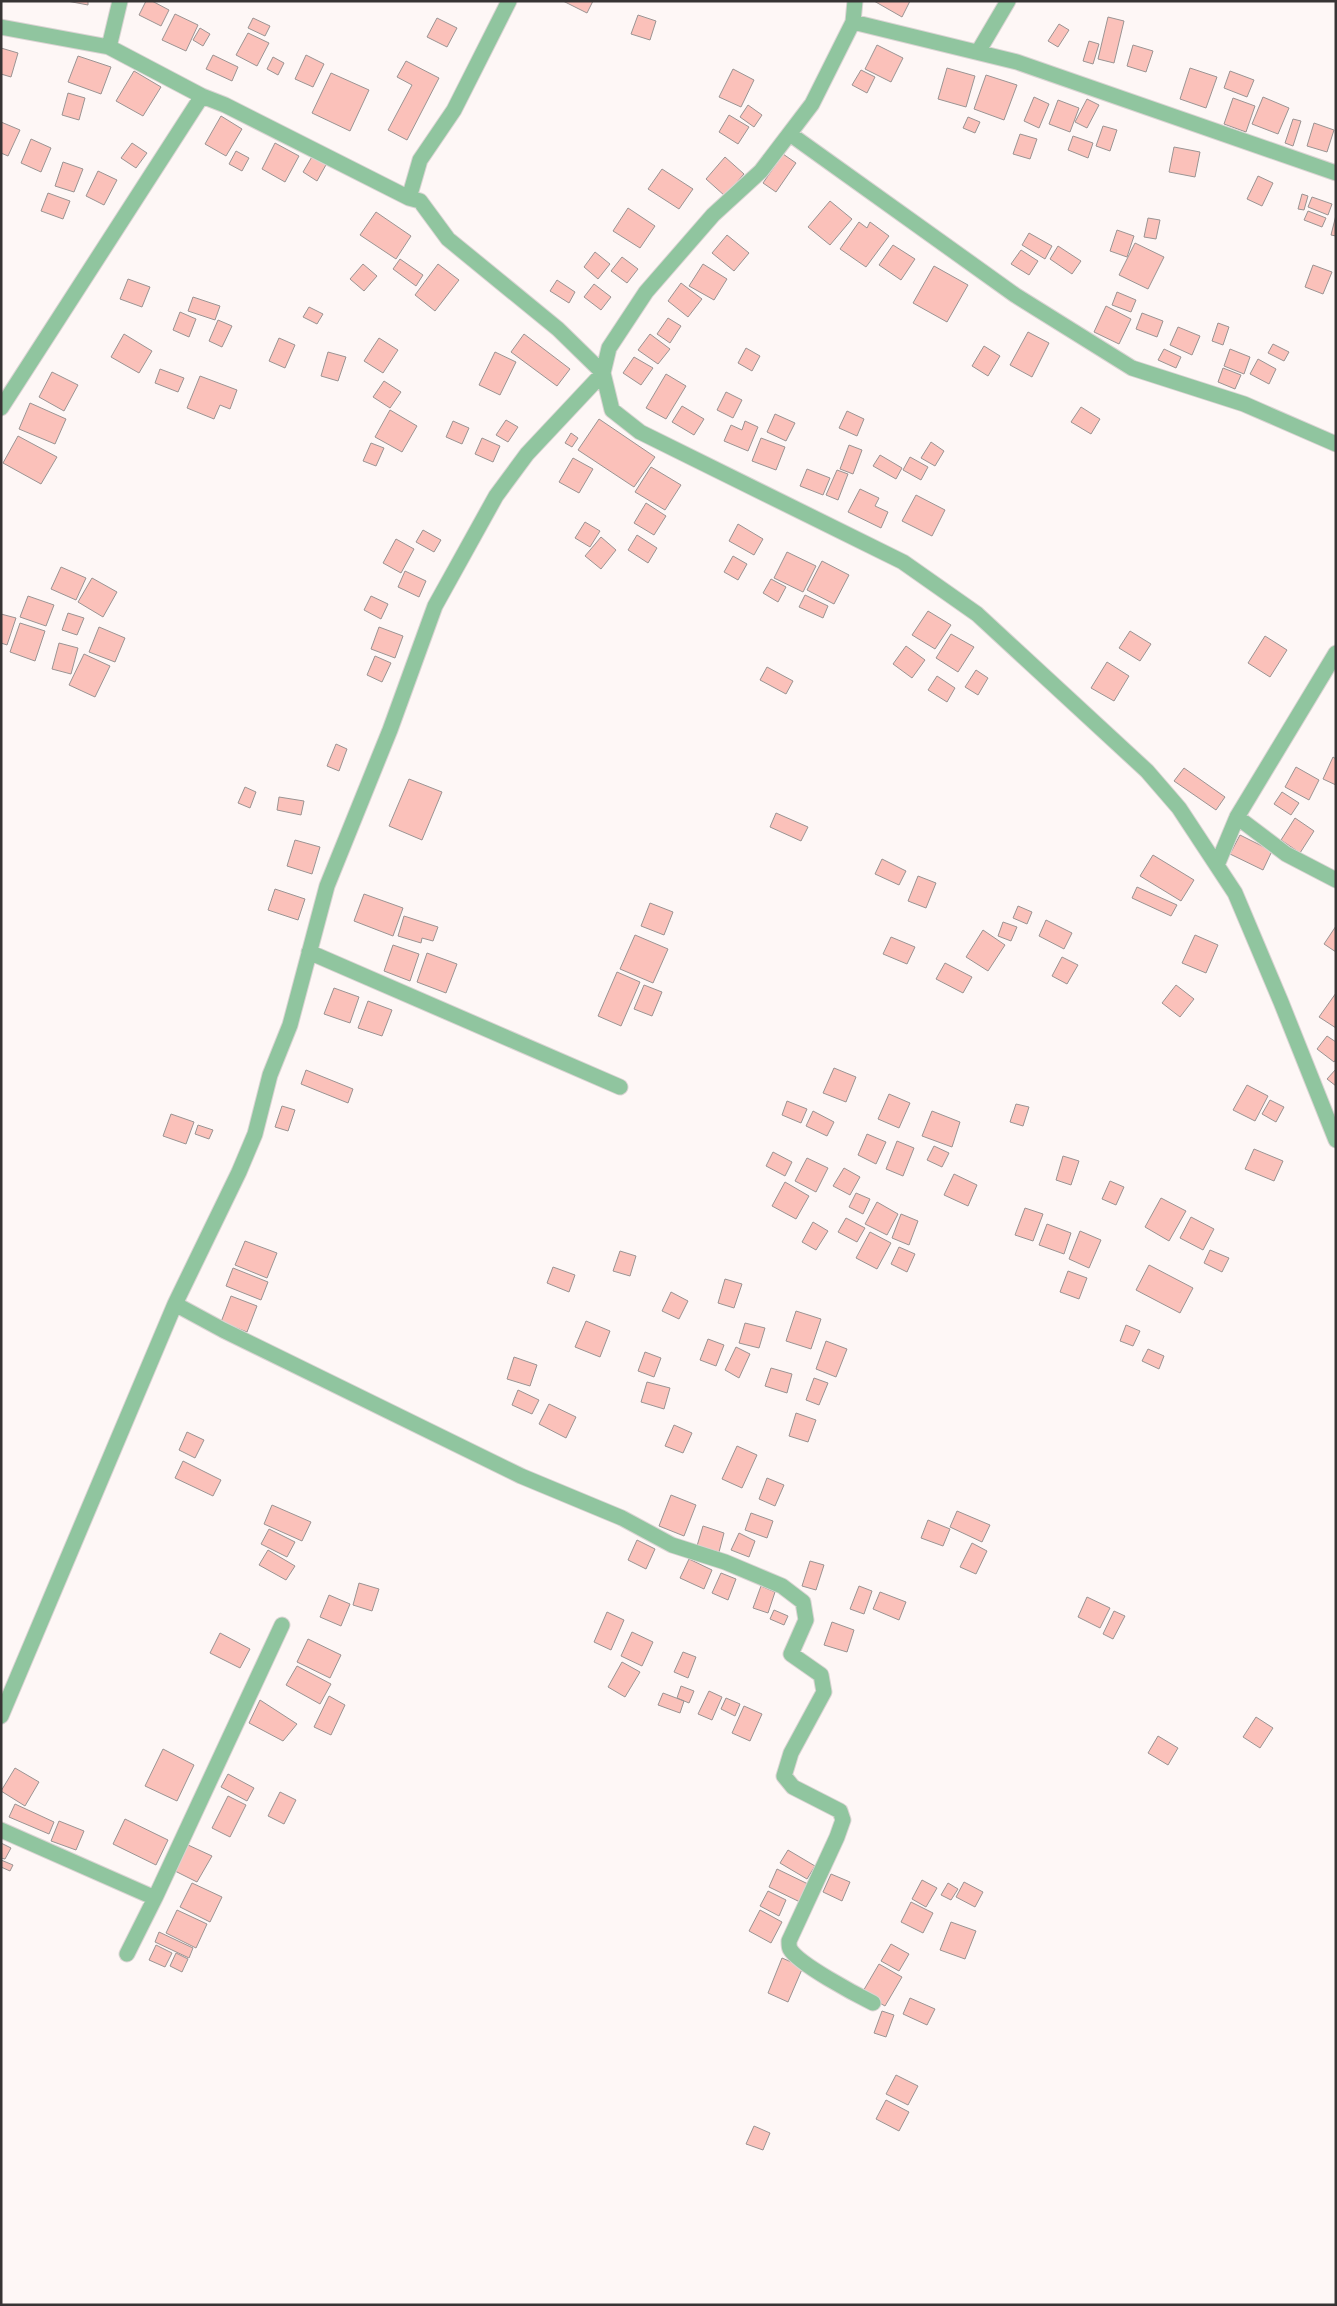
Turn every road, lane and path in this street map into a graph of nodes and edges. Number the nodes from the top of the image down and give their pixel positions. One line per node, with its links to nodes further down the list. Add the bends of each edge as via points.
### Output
1 (120, 1): 7 (street)
2 (509, 1): 12 (street, via 454,110 420,160)
3 (855, 1): 5 (street)
4 (1008, 1): 8 (street)
5 (853, 22): 8 (street); 10 (street, via 812,104)
6 (1, 27): 7 (street)
7 (109, 47): 9 (street)
8 (978, 52): 11 (street, via 1017,62)
9 (202, 96): 12 (street); 14 (street)
10 (790, 134): 13 (street, via 761,171 712,215 646,292 609,348); 15 (street, via 1015,295 1132,368 1244,404)
11 (1336, 173)
12 (409, 198): 13 (street, via 420,201 448,239 558,329)
13 (603, 373): 18 (street, via 612,410 640,432 903,562 977,614 1147,771 1179,808); 20 (street, via 527,454 496,496 435,606 390,730 327,886)
14 (1, 408)
15 (1336, 444)
16 (1336, 653): 17 (street)
17 (1237, 817): 18 (street); 19 (street, via 1286,854)
18 (1217, 865): 22 (street, via 1235,893)
19 (1336, 880)
20 (309, 952): 21 (street); 23 (street, via 290,1025 270,1075 255,1134)
21 (620, 1087)
22 (1336, 1140)
23 (175, 1304): 25 (street); 29 (street, via 521,1476 622,1518 672,1545 725,1562 782,1586 804,1602 806,1620 791,1654 821,1675 824,1692 792,1753 784,1776 793,1787 840,1811 842,1820 789,1941 790,1949 852,1993)
24 (282, 1625): 27 (street)
25 (1, 1716)
26 (1, 1830): 27 (street)
27 (155, 1898): 28 (street)
28 (127, 1954)
29 (873, 2003)

